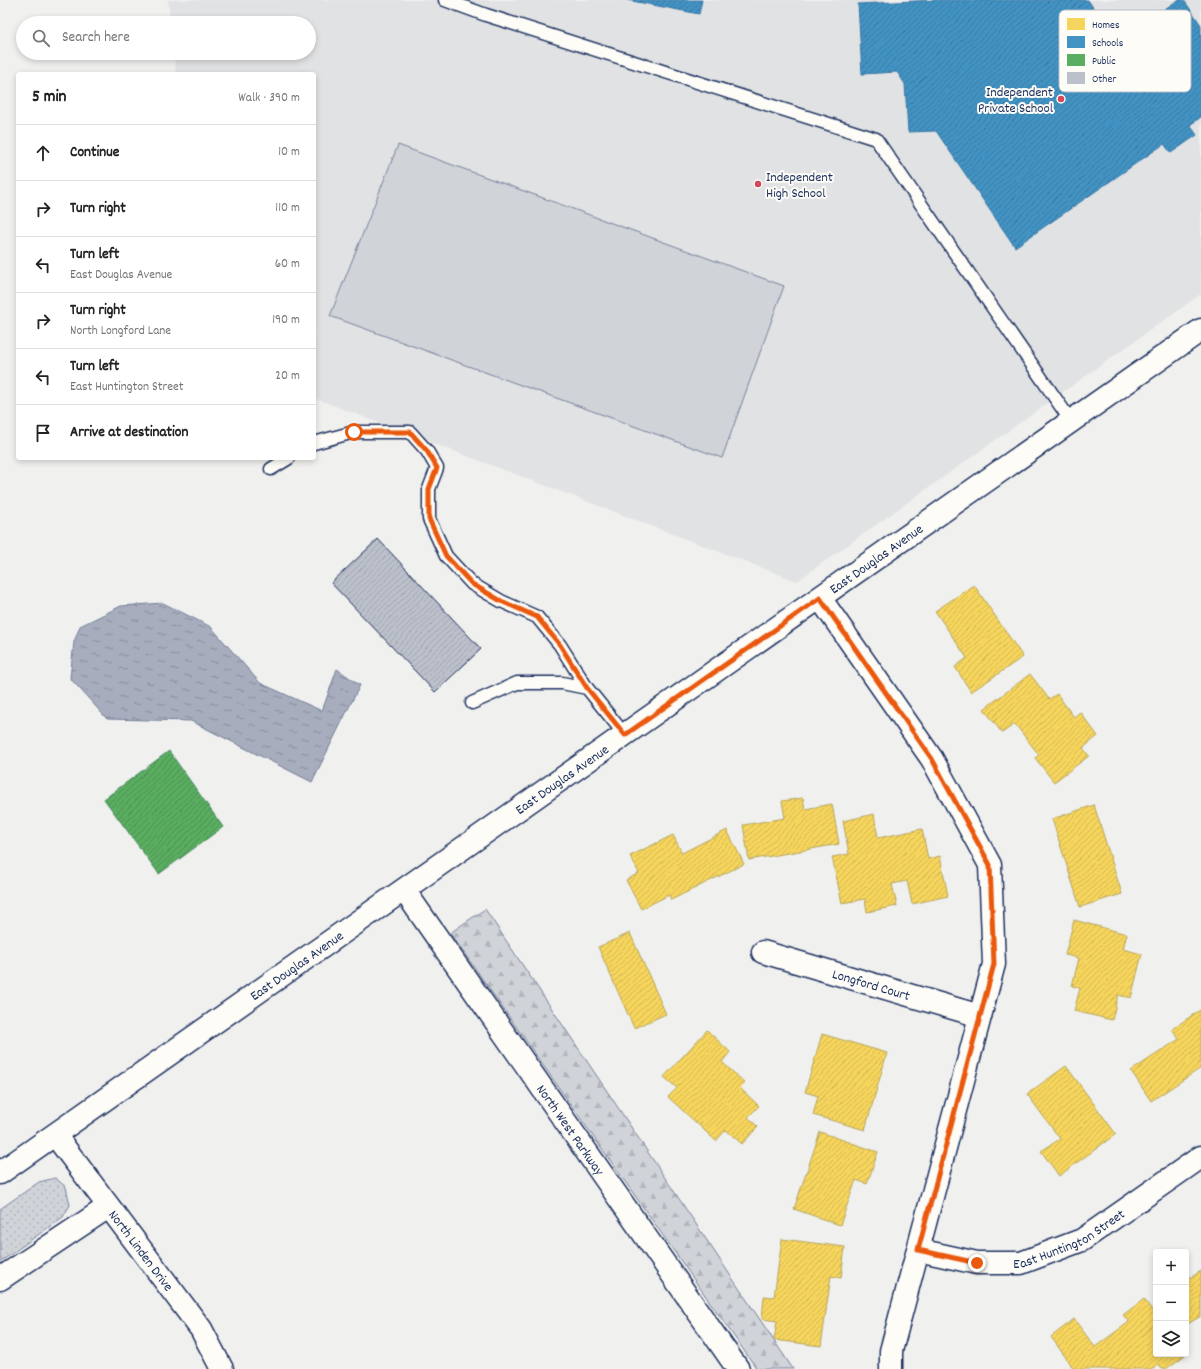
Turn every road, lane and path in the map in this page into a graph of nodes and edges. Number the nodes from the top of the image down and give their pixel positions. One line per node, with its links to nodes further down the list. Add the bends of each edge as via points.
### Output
1 (445, 0): 3 (lane, via 876,139)
2 (1201, 330): 3 (street, East Douglas Avenue)
3 (1072, 421): 7 (street, East Douglas Avenue)
4 (316, 442): 8 (lane, via 354,432 410,432 427,451 437,468 429,489 429,519 446,556 472,584 501,601 537,617 560,645)
5 (286, 460): 6 (lane)
6 (271, 469)
7 (820, 598): 10 (street, East Douglas Avenue); 13 (street, via 932,759 990,865 994,964)
8 (587, 688): 9 (lane, via 562,683 518,683); 10 (lane)
9 (472, 703)
10 (625, 735): 11 (street, East Douglas Avenue)
11 (404, 890): 14 (street, East Douglas Avenue); 21 (street, North West Parkway)
12 (763, 952): 13 (street, Longford Court)
13 (980, 1016): 18 (street)
14 (54, 1135): 16 (street, East Douglas Avenue); 17 (street, North Linden Drive)
15 (1201, 1157): 18 (street, East Huntington Street, via 1082,1240 1021,1263 977,1263)
16 (0, 1173)
17 (108, 1207): 19 (street); 20 (street, North Linden Drive, via 201,1329)
18 (918, 1250): 22 (street, via 891,1351)
19 (0, 1279)
20 (222, 1369)
21 (738, 1369)
22 (891, 1369)

